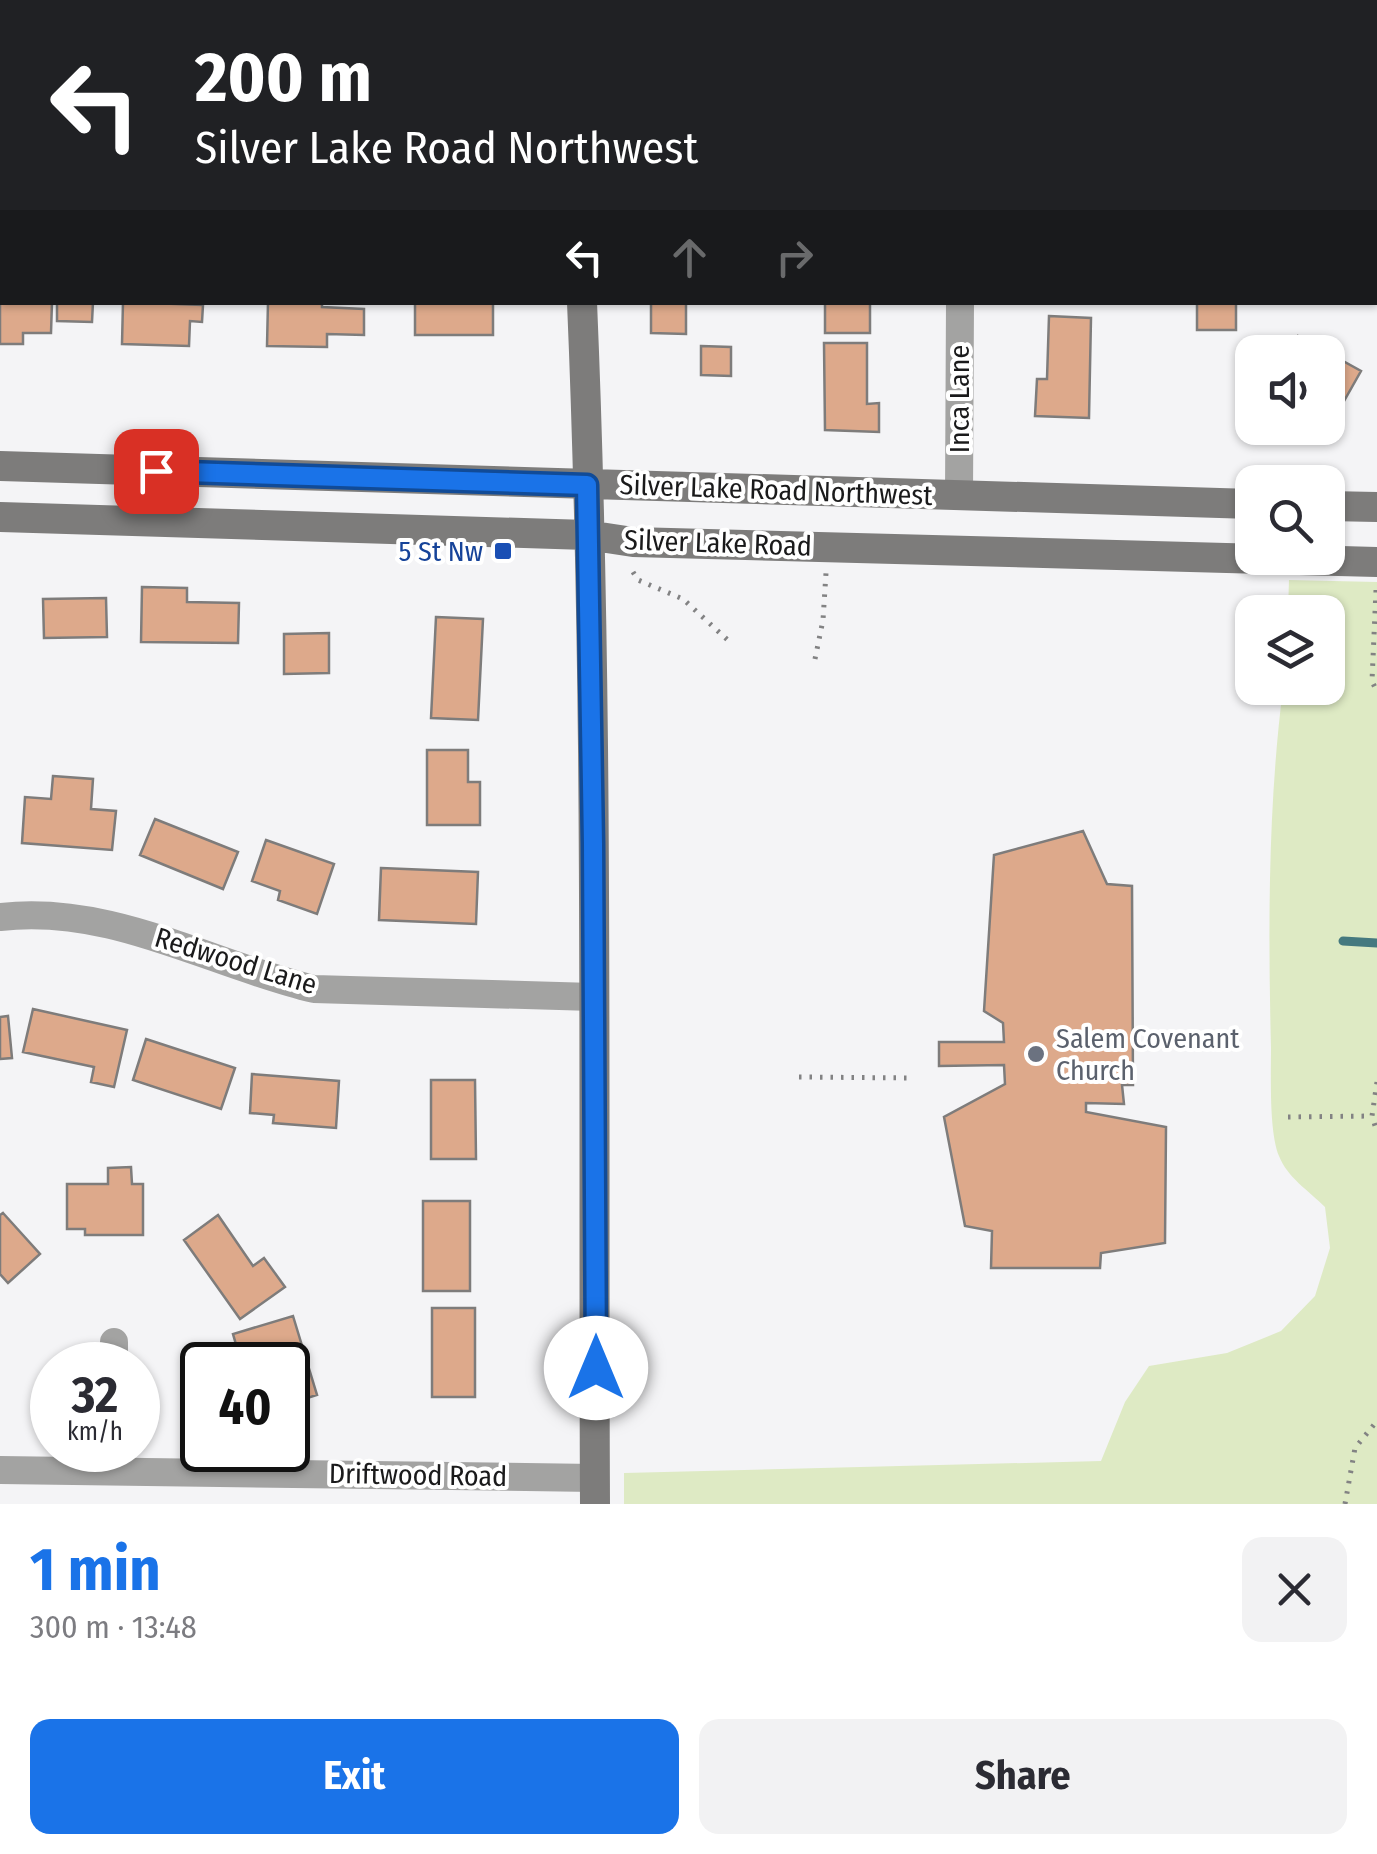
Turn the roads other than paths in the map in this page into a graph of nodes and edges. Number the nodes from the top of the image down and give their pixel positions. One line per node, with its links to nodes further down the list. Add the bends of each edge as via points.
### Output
1 (582, 305): 4 (main road)
2 (960, 305): 5 (street, Inca Lane)
3 (0, 466): 4 (main road, Silver Lake Road Northwest)
4 (587, 485): 5 (main road, Silver Lake Road Northwest); 10 (main road)
5 (959, 495): 6 (main road, Silver Lake Road Northwest)
6 (1235, 503)
7 (1345, 506): 8 (main road)
8 (1377, 507)
9 (0, 517): 10 (main road, Silver Lake Road)
10 (587, 535): 11 (main road, Silver Lake Road, via 633,542); 13 (main road)
11 (1377, 562)
12 (0, 917): 13 (street, Redwood Lane, via 116,925 314,988)
13 (593, 997): 17 (main road)
14 (160, 1464): 17 (street, Driftwood Road)
15 (30, 1468): 16 (street, Driftwood Road)
16 (0, 1470)
17 (595, 1491)

